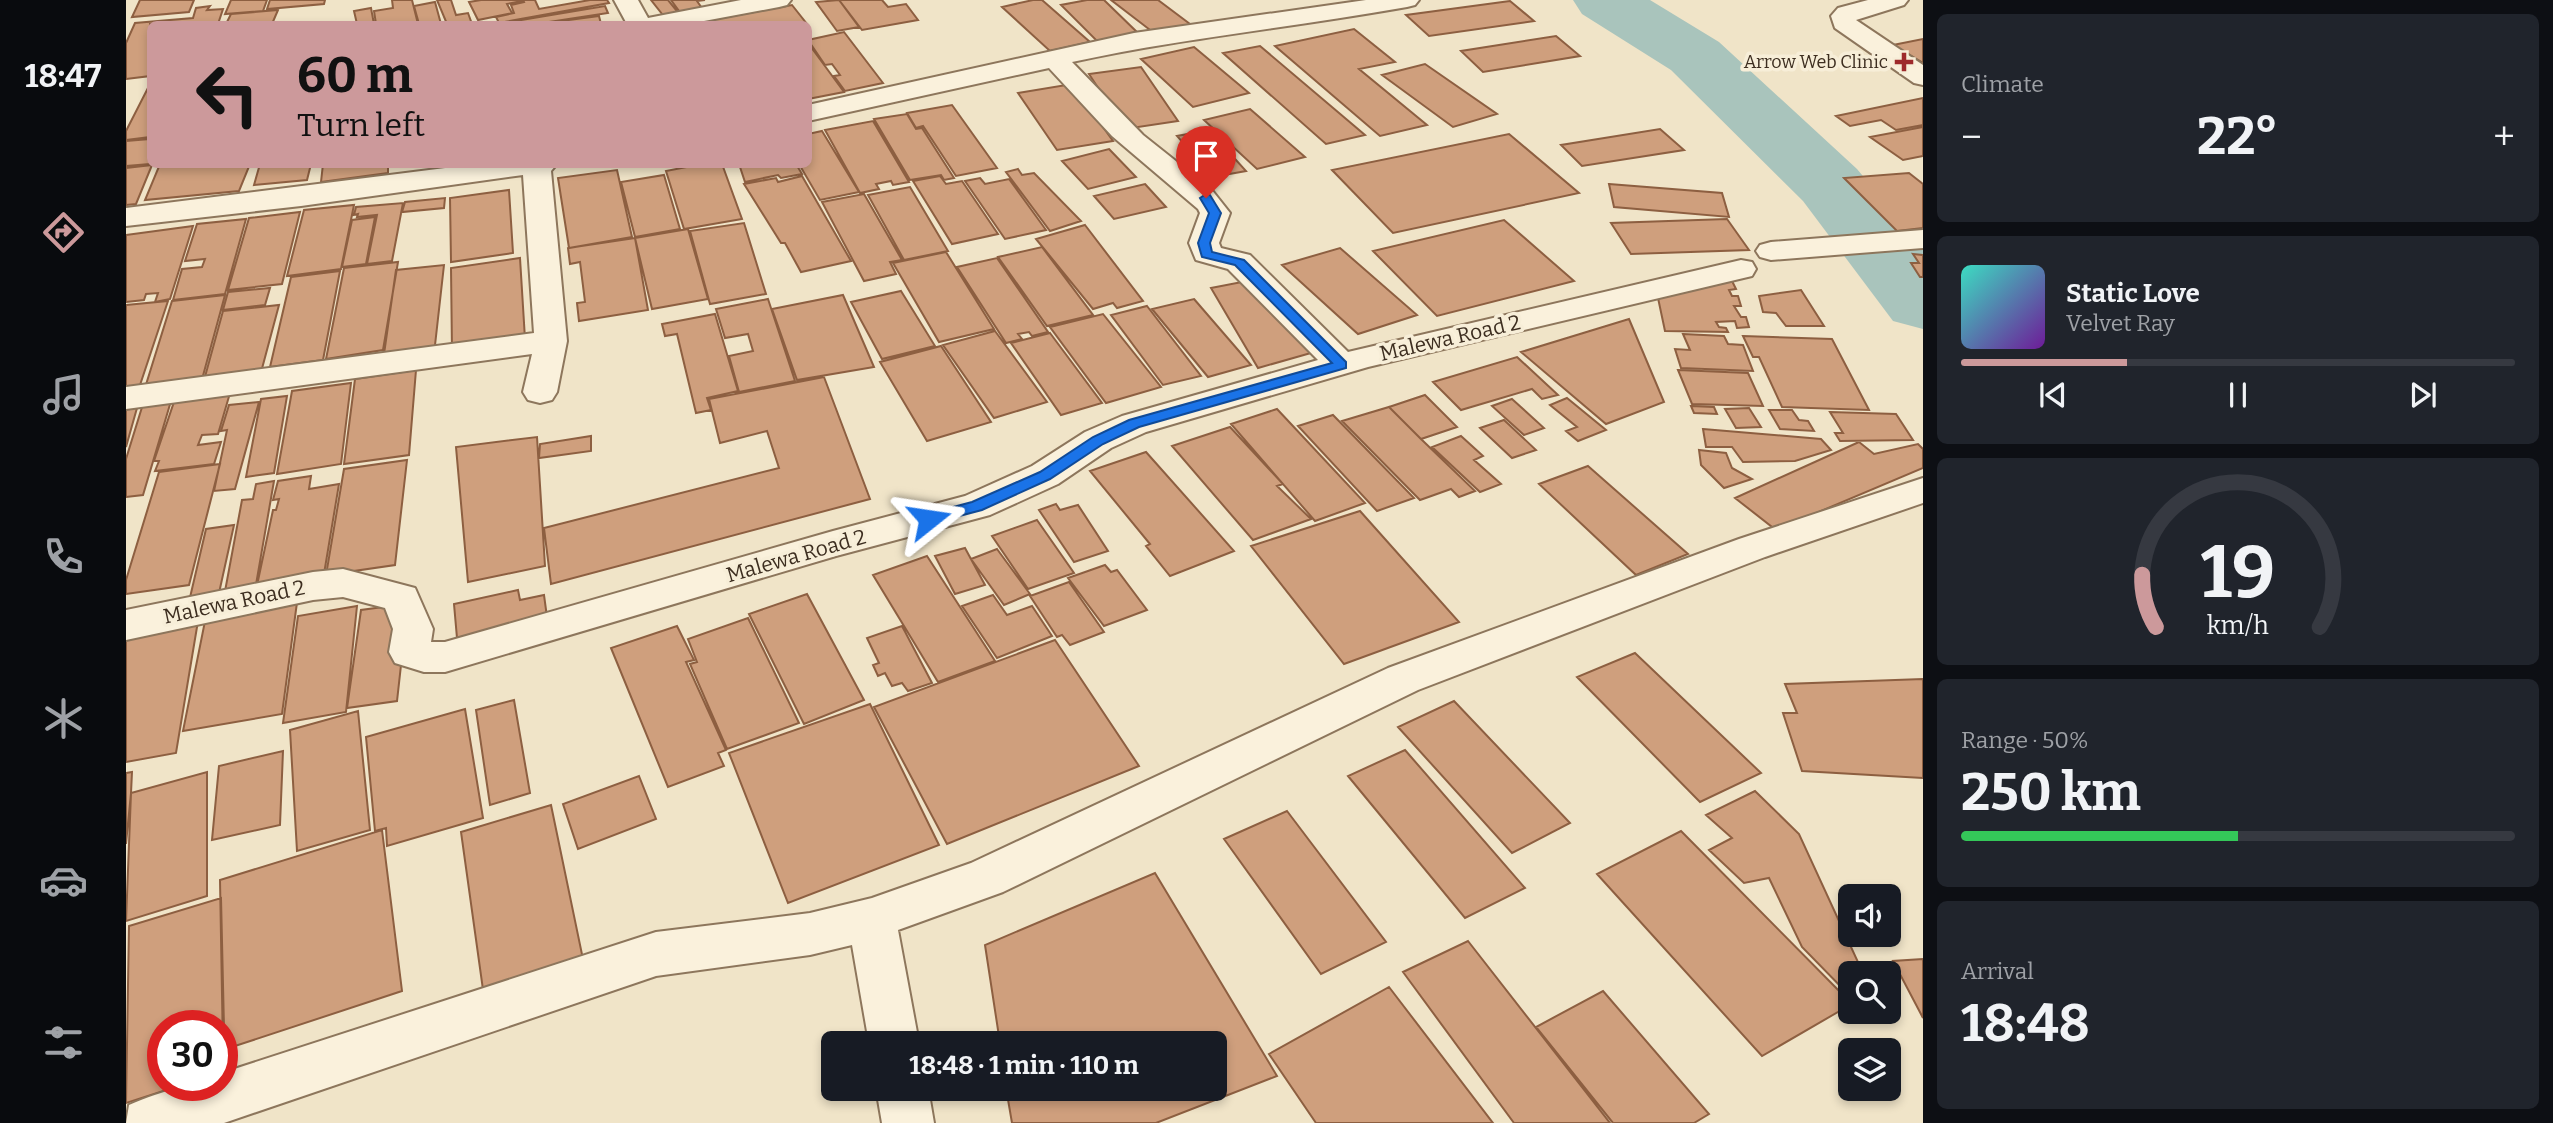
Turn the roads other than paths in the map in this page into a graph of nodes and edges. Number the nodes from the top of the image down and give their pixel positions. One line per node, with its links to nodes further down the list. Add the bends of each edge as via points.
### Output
1 (626, 0): 5 (street)
2 (779, 0): 6 (street)
3 (1407, 0): 7 (street, via 1312,17 1245,16)
4 (1892, 0): 8 (street, via 1896,0 1847,13 1844,23)
5 (637, 21)
6 (668, 21)
7 (1054, 58): 9 (street); 16 (street, via 1146,152 1206,198 1215,213 1204,243 1207,254 1240,262)
8 (1923, 77)
9 (812, 112)
10 (495, 168): 12 (street)
11 (540, 168): 15 (street)
12 (406, 174): 13 (street)
13 (126, 217)
14 (1913, 240): 16 (street, Malewa Road 2, via 1756,260)
15 (551, 341): 17 (street); 18 (street)
16 (1342, 365): 20 (street, Malewa Road 2, via 1134,424 1098,440 1045,475 977,506 444,657 409,652 413,629 401,598 343,583)
17 (540, 392)
18 (126, 398)
19 (1923, 490): 21 (street, via 1752,548 1403,679 987,878)
20 (126, 625)
21 (872, 919): 22 (street); 24 (street, via 810,934 656,954)
22 (892, 1031)
23 (904, 1101): 25 (street)
24 (148, 1123)
25 (908, 1123)

